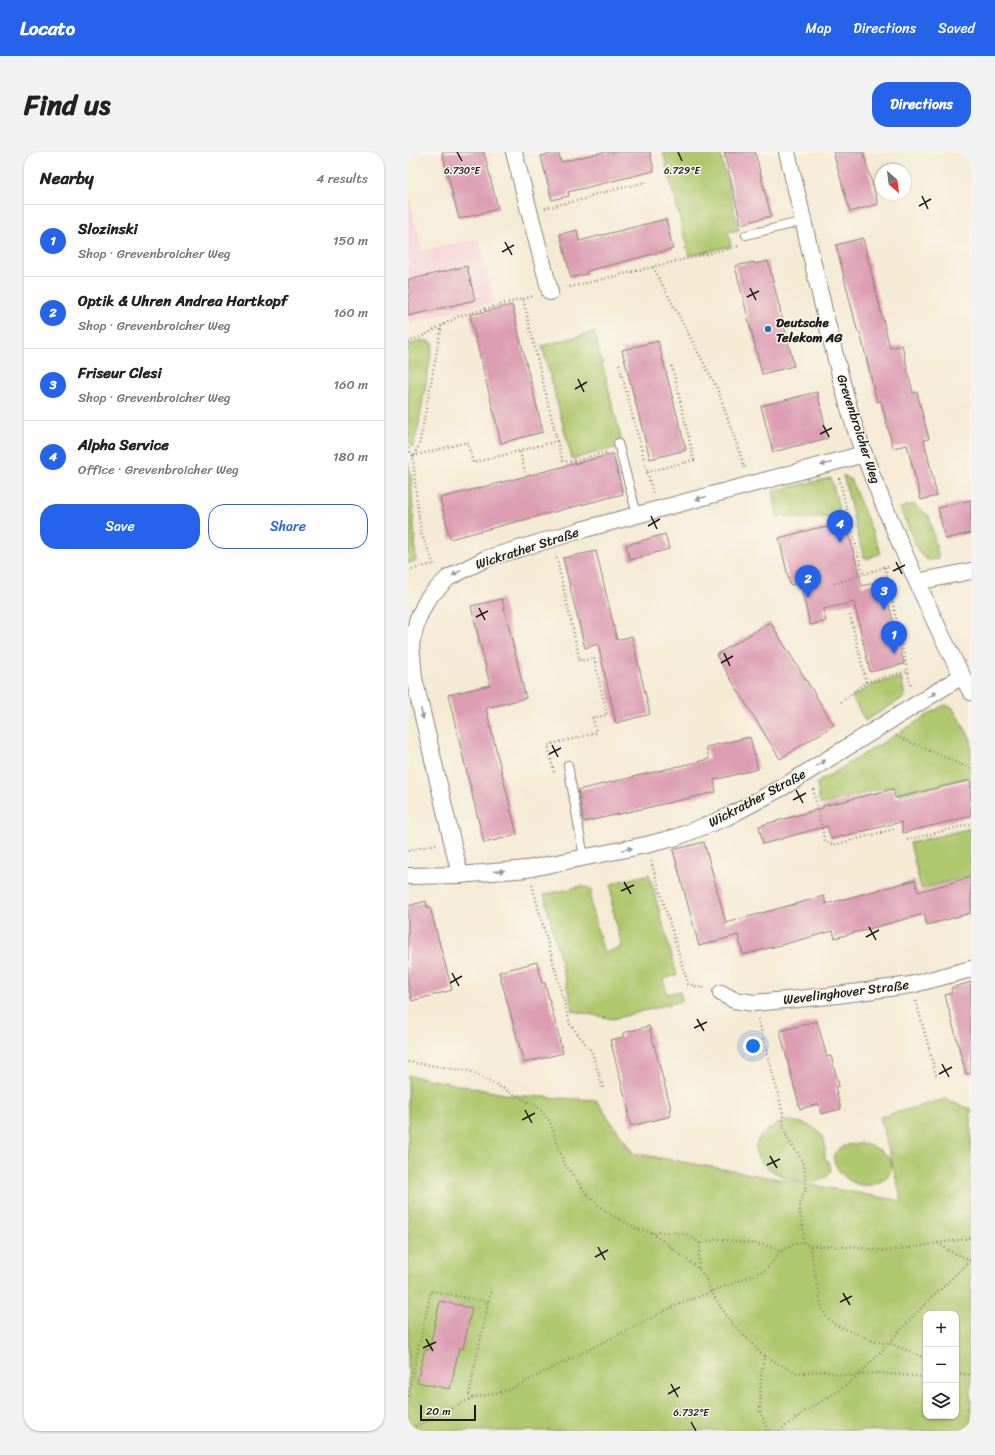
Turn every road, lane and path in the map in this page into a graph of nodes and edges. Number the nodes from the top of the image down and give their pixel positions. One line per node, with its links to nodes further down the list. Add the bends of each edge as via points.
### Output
1 (514, 152): 4 (street)
2 (787, 152): 5 (street, Grevenbroicher Weg)
3 (646, 182): 4 (path)
4 (529, 211): 9 (street)
5 (804, 221): 6 (lane); 20 (street, Grevenbroicher Weg, via 828,328)
6 (746, 235)
7 (745, 245): 8 (path)
8 (653, 267): 9 (path); 25 (path, via 717,388)
9 (550, 292): 10 (path)
10 (523, 299): 11 (path, via 459,316); 15 (path)
11 (442, 324): 12 (path); 21 (path, via 419,446)
12 (408, 342)
13 (619, 364): 24 (path)
14 (672, 366): 24 (path, via 694,460)
15 (557, 441): 18 (path); 19 (path, via 563,461 570,462)
16 (618, 443): 27 (lane)
17 (408, 448): 21 (path)
18 (520, 452): 21 (path, via 473,463 467,442); 23 (path)
19 (608, 452)
20 (864, 454): 22 (street, Wickrather Straße); 29 (street, Grevenbroicher Weg)
21 (413, 456): 30 (path, via 421,533)
22 (835, 462): 25 (street, Wickrather Straße, one-way to 25); 34 (path)
23 (525, 472)
24 (647, 472): 26 (path)
25 (751, 484): 26 (street, Wickrather Straße, one-way to 26)
26 (657, 510): 27 (street, Wickrather Straße)
27 (638, 515): 28 (street, Wickrather Straße)
28 (552, 539): 35 (street, Wickrather Straße, one-way to 35, via 485,559); 49 (path, via 580,661 594,658 607,715 593,718 596,733 548,745)
29 (908, 560): 31 (path); 36 (street, Grevenbroicher Weg)
30 (434, 564): 32 (path); 35 (path)
31 (885, 567): 34 (path); 39 (path)
32 (408, 570)
33 (971, 571): 36 (street)
34 (863, 574): 37 (path)
35 (448, 578): 52 (street, Wickrather Straße, one-way to 52, via 428,598 418,618 411,644 414,678)
36 (917, 582): 40 (street, Grevenbroicher Weg)
37 (834, 584)
38 (850, 614): 41 (path)
39 (908, 671): 41 (path); 44 (path)
40 (962, 676): 42 (street, Grevenbroicher Weg); 44 (street, Wickrather Straße, one-way to 40)
41 (866, 682): 43 (path)
42 (971, 692)
43 (841, 702)
44 (915, 705): 45 (street, Wickrather Straße)
45 (877, 728): 47 (path); 48 (street, Wickrather Straße, one-way to 45)
46 (568, 765): 56 (lane)
47 (971, 769)
48 (805, 772): 51 (path, via 811,782 825,842 833,845); 54 (street, Wickrather Straße, via 727,817 677,837)
49 (555, 775)
50 (971, 824): 53 (path)
51 (895, 829)
52 (452, 840): 55 (path); 58 (street, Wickrather Straße)
53 (907, 840)
54 (646, 845): 56 (street, Wickrather Straße, one-way to 54); 62 (path, via 688,984)
55 (408, 851)
56 (584, 858): 57 (street, Wickrather Straße)
57 (527, 869): 58 (street, Wickrather Straße, one-way to 57); 66 (path, via 570,1024 592,1052)
58 (460, 874): 59 (street, Wickrather Straße)
59 (408, 876)
60 (971, 970): 61 (street, Wevelinghover Straße)
61 (912, 985): 63 (street, Wevelinghover Straße); 65 (path)
62 (721, 993): 63 (street, Wevelinghover Straße, via 734,1000)
63 (754, 1003): 69 (path, via 783,1113 783,1126 804,1170 806,1186 800,1203 804,1227)
64 (408, 1062): 67 (path, via 470,1071 538,1107 549,1120 564,1163 586,1193 613,1216)
65 (937, 1078)
66 (603, 1088)
67 (652, 1233): 70 (path, via 686,1234); 75 (path)
68 (971, 1238): 71 (path)
69 (802, 1242): 72 (path); 73 (path)
70 (700, 1243): 73 (path, via 718,1239 764,1245); 75 (path)
71 (937, 1243): 72 (path, via 889,1251 854,1246); 74 (path, via 960,1257)
72 (810, 1246): 79 (path, via 825,1315 838,1326 876,1342)
73 (781, 1251): 77 (path, via 766,1270)
74 (971, 1260): 79 (path)
75 (698, 1268): 77 (path)
76 (491, 1289): 78 (path)
77 (711, 1291): 80 (path, via 729,1320); 87 (path, via 675,1306 509,1390)
78 (488, 1302): 86 (path, via 431,1291); 87 (path, via 469,1394)
79 (888, 1343): 81 (path); 83 (path)
80 (764, 1356): 83 (path, via 797,1373 823,1371); 89 (path, via 760,1412)
81 (923, 1358)
82 (959, 1374): 84 (path)
83 (858, 1376): 85 (path, via 878,1373); 90 (path)
84 (971, 1376)
85 (923, 1377)
86 (408, 1396)
87 (472, 1398): 88 (path)
88 (408, 1430)
89 (769, 1431)
90 (779, 1431)

